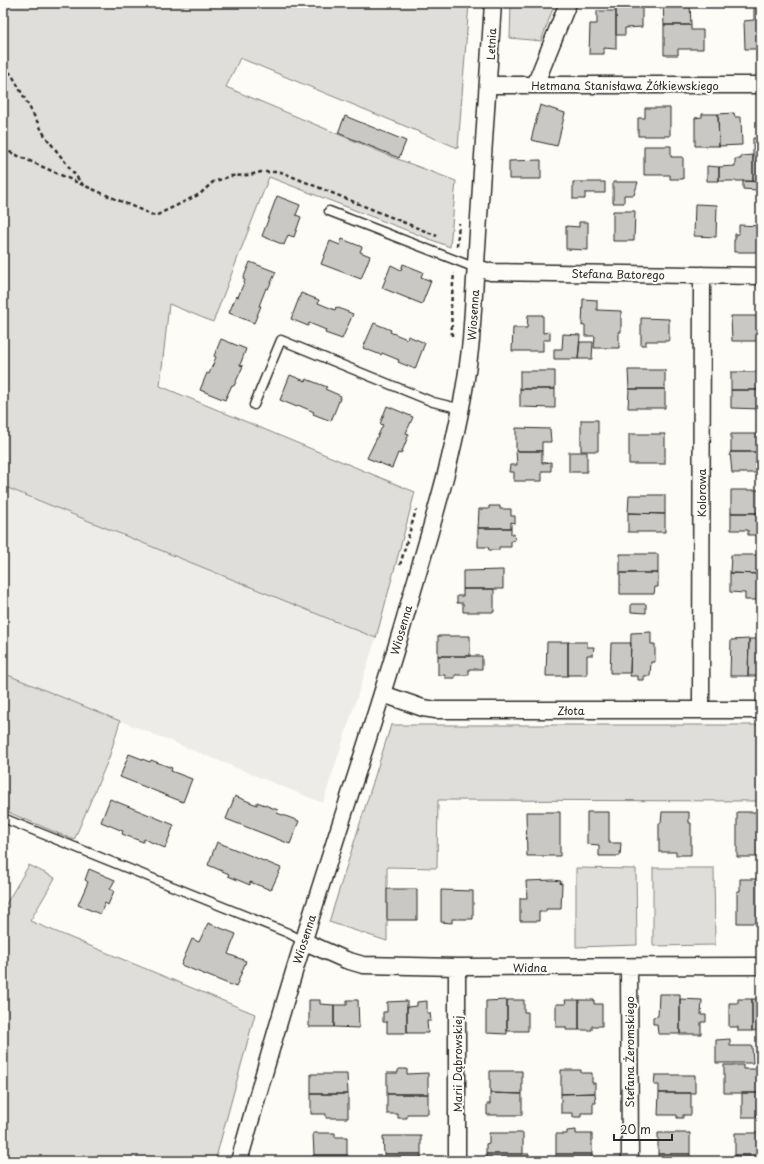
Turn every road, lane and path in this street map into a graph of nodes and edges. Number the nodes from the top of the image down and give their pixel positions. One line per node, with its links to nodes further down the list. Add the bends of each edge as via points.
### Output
1 (493, 3): 4 (street, Letnia)
2 (568, 3): 5 (street)
3 (3, 68): 8 (path, via 12,76 45,136)
4 (488, 85): 5 (street, Hetmana Stanisława Żółkiewskiego); 15 (street, Wiosenna)
5 (535, 85): 6 (street, Hetmana Stanisława Żółkiewskiego)
6 (761, 85)
7 (3, 149): 8 (path)
8 (83, 185): 11 (path, via 155,216 200,194 213,182 231,176 281,172)
9 (329, 211): 14 (lane)
10 (460, 216): 13 (path)
11 (440, 238)
12 (451, 244): 13 (path)
13 (457, 246): 14 (path)
14 (456, 260): 15 (lane); 18 (path, via 451,306)
15 (476, 268): 16 (street, Stefana Batorego, via 491,272); 20 (street, Wiosenna, via 468,374)
16 (702, 275): 17 (street, Stefana Batorego); 24 (street, Kolorowa)
17 (761, 276)
18 (452, 343)
19 (254, 405): 20 (lane, via 281,340 433,402)
20 (462, 409): 23 (street, Wiosenna)
21 (417, 507): 22 (path)
22 (400, 567)
23 (383, 694): 24 (street, Złota, via 436,710); 27 (street, Wiosenna)
24 (701, 710): 25 (street, Złota)
25 (761, 710)
26 (3, 818): 27 (lane)
27 (303, 941): 29 (street, Widna, via 363,965); 31 (street, Wiosenna)
28 (761, 966): 30 (street, Widna)
29 (457, 967): 30 (street, Widna); 32 (street, Marii Dąbrowskiej)
30 (629, 967): 33 (street, Stefana Żeromskiego)
31 (239, 1161)
32 (457, 1161)
33 (630, 1161)

